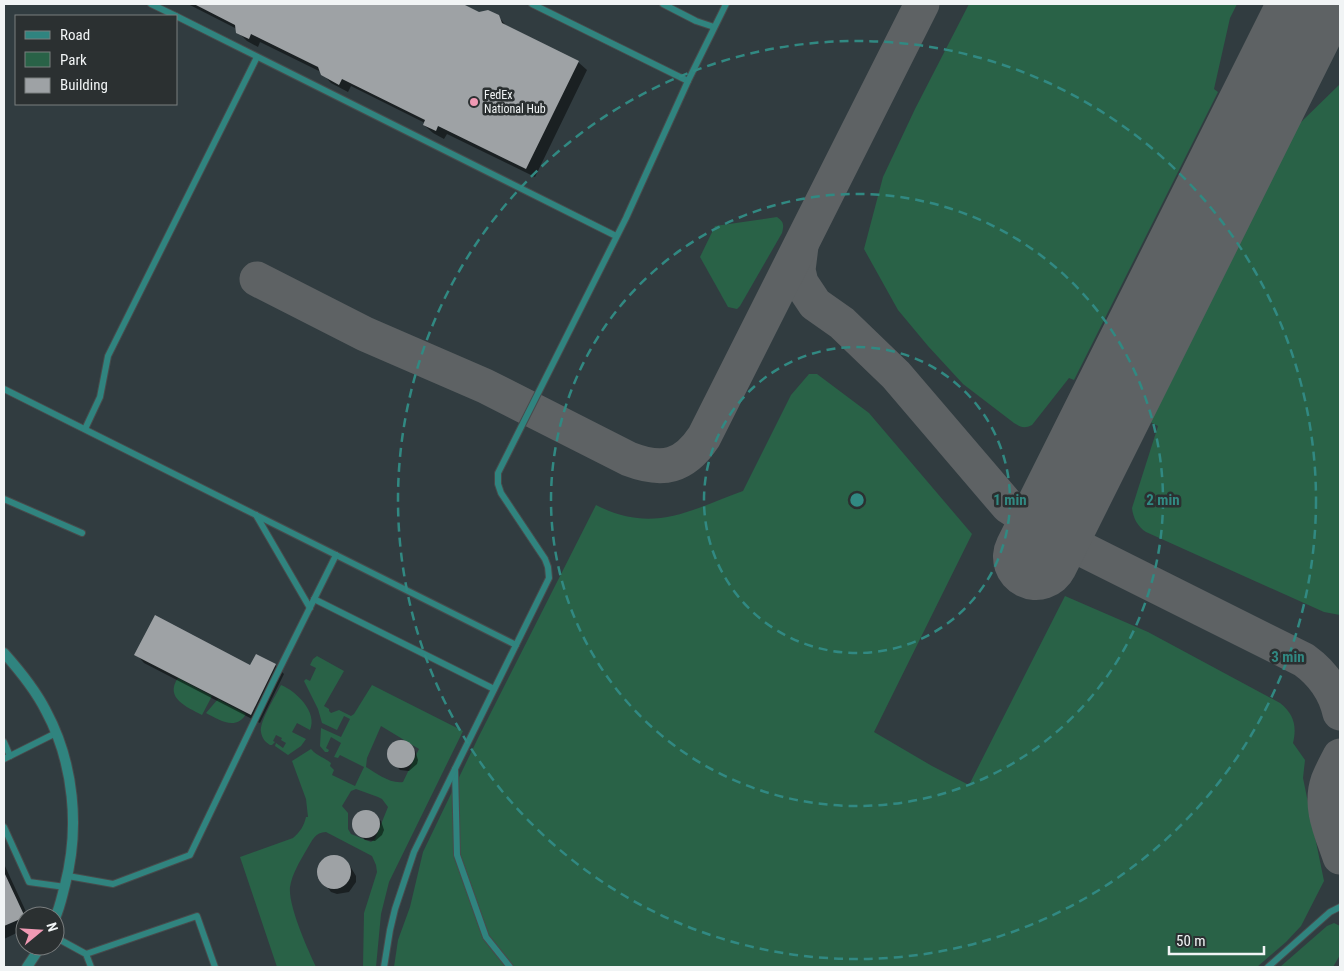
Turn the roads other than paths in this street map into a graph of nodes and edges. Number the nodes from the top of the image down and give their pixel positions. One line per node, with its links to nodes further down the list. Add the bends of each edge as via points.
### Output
1 (151, 4): 5 (lane)
2 (532, 4): 9 (lane)
3 (663, 4): 7 (lane)
4 (726, 4): 7 (lane)
5 (174, 15)
6 (178, 17): 8 (lane)
7 (714, 27): 9 (lane)
8 (257, 57): 10 (lane); 12 (lane, via 108,356 100,398)
9 (688, 81): 10 (lane)
10 (616, 236): 19 (lane, via 498,473 502,493 545,559 549,572)
11 (4, 389): 12 (lane)
12 (85, 429): 14 (lane)
13 (4, 499): 15 (lane)
14 (255, 514): 16 (lane); 18 (lane)
15 (82, 533)
16 (336, 555): 17 (lane); 19 (lane)
17 (314, 598): 18 (lane); 21 (lane)
18 (310, 608): 28 (lane, via 190,854 114,884)
19 (516, 644): 21 (lane)
20 (4, 653): 22 (street, via 37,695)
21 (494, 689): 26 (lane)
22 (56, 733): 24 (lane); 28 (street, via 72,797 72,853)
23 (4, 742): 24 (lane)
24 (10, 756): 25 (lane)
25 (4, 759)
26 (455, 767): 38 (lane, via 406,872 390,930); 39 (lane, via 457,855 486,937)
27 (4, 827): 29 (lane, via 29,882)
28 (68, 876): 29 (street)
29 (65, 887): 30 (street)
30 (60, 906)
31 (1340, 907): 40 (lane, via 1330,912)
32 (65, 943): 33 (lane)
33 (86, 954): 36 (lane); 37 (lane, via 197,916)
34 (34, 956): 35 (street)
35 (27, 967)
36 (90, 967)
37 (215, 967)
38 (384, 967)
39 (510, 967)
40 (1268, 967)

